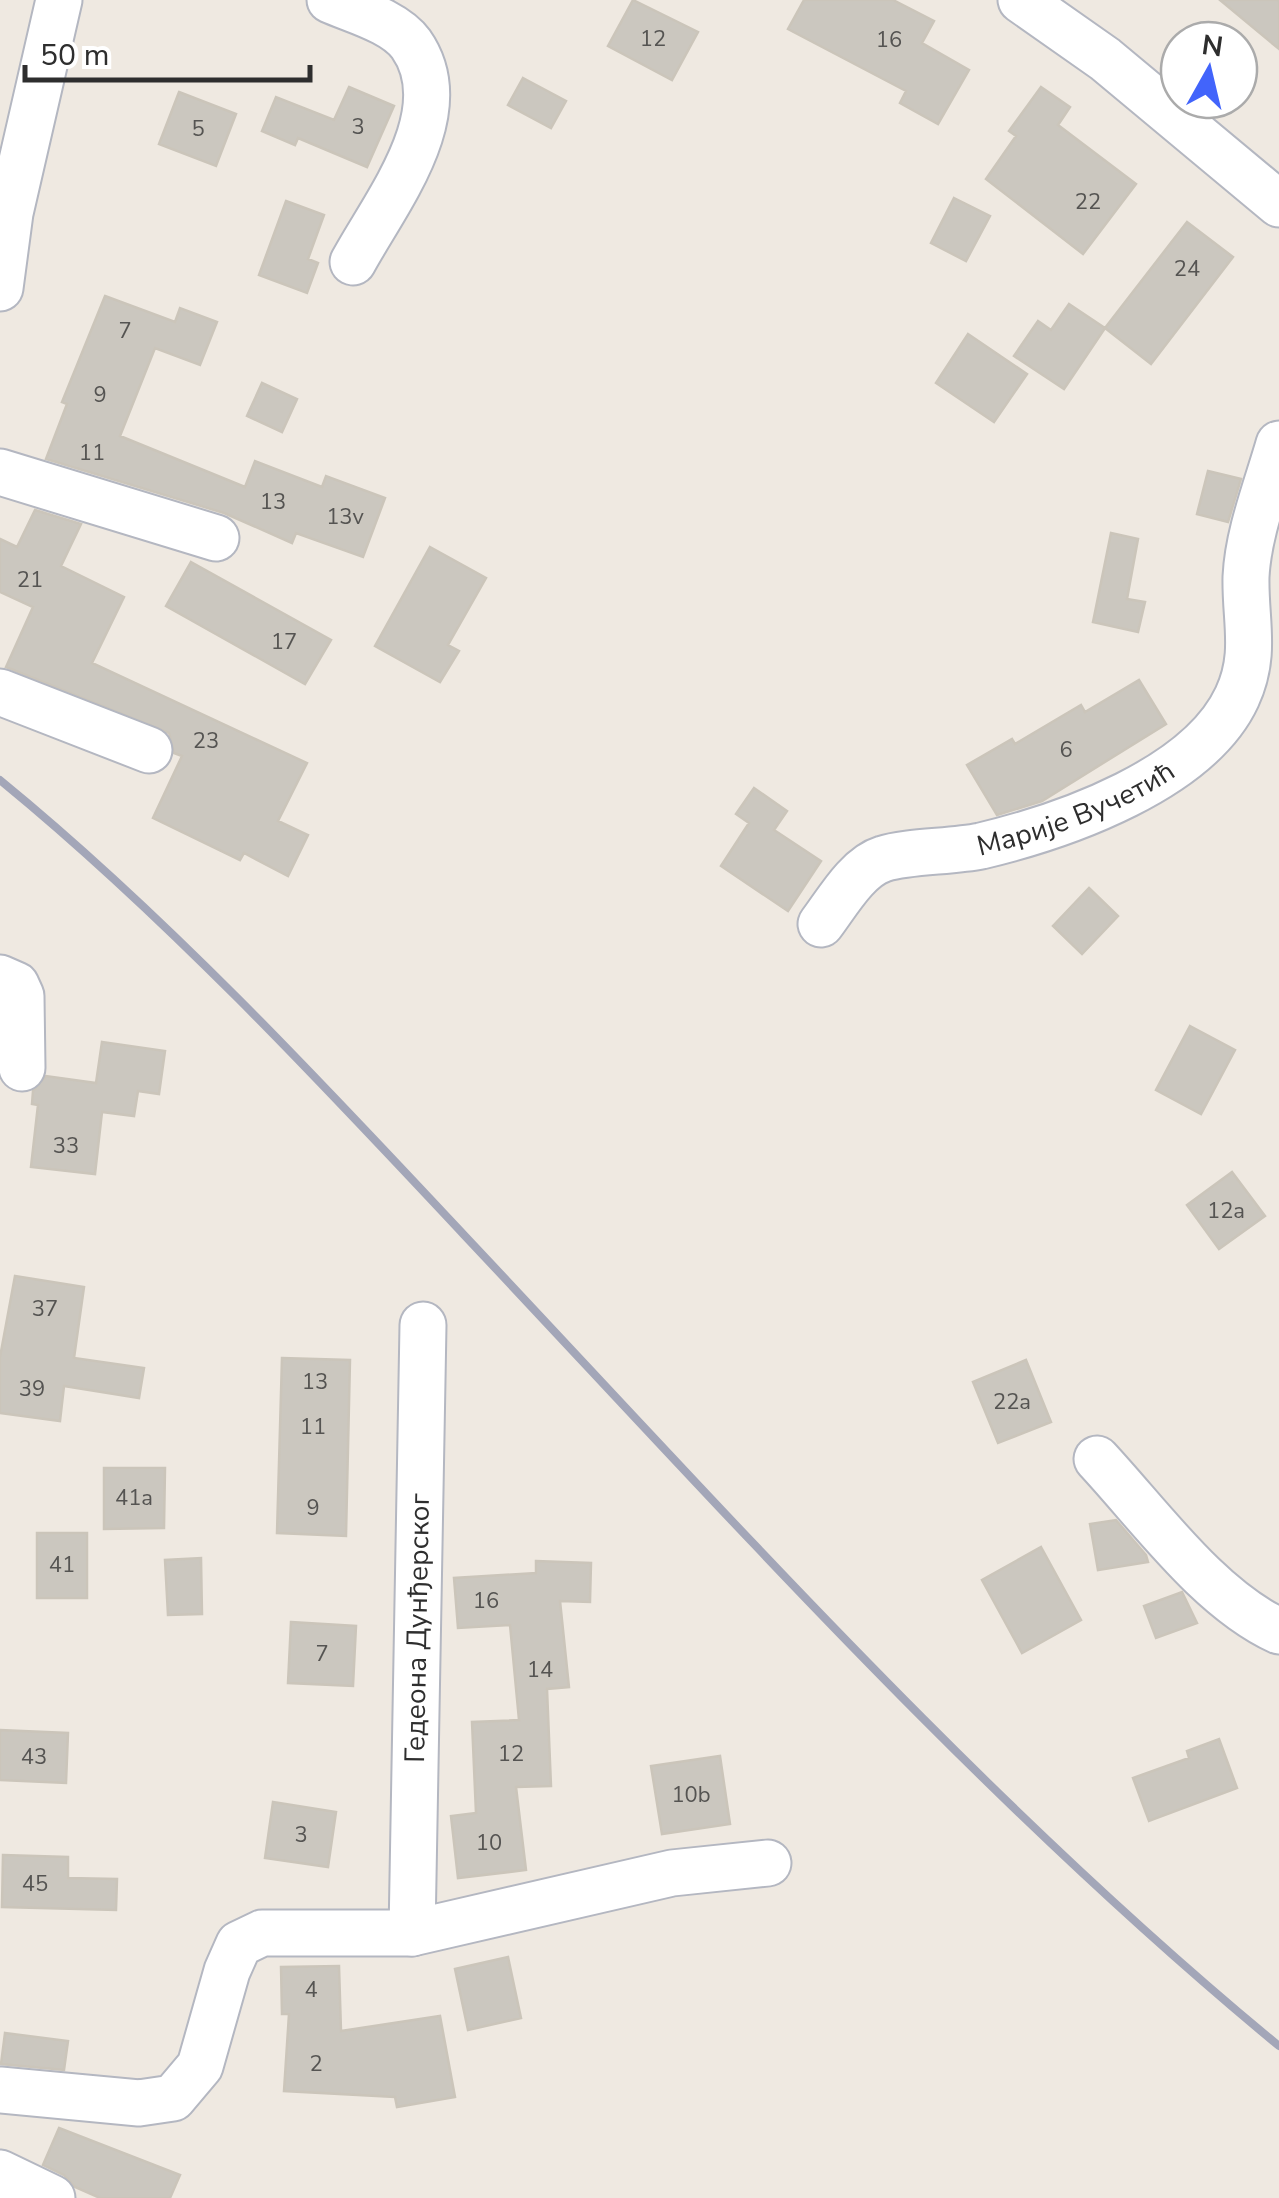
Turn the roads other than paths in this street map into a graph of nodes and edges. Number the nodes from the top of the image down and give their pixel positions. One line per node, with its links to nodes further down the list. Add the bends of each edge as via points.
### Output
1 (59, 0): 6 (street, via 10,213)
2 (330, 0): 5 (street, via 410,43 427,78 425,123)
3 (1020, 0): 4 (street, via 1105,59)
4 (1279, 206)
5 (353, 262)
6 (0, 288)
7 (1279, 444): 10 (street, Марије Вучетић, via 1246,577)
8 (0, 472): 9 (street)
9 (216, 538)
10 (1264, 620): 13 (street, Марије Вучетић, via 1236,700 1220,726 1178,764 1035,831 932,855 884,858 866,869)
11 (0, 692): 12 (street)
12 (149, 750)
13 (821, 924)
14 (0, 978): 15 (street, via 16,985 21,996)
15 (22, 1068)
16 (422, 1325): 20 (street, Гедеона Дунђерског)
17 (1098, 1459): 18 (street, via 1220,1592 1249,1618)
18 (1279, 1632)
19 (768, 1863): 20 (street, via 672,1873)
20 (412, 1932): 21 (street, via 262,1932 240,1944 200,2066 173,2098 139,2102)
21 (0, 2090)
22 (0, 2173): 23 (street)
23 (52, 2198)

